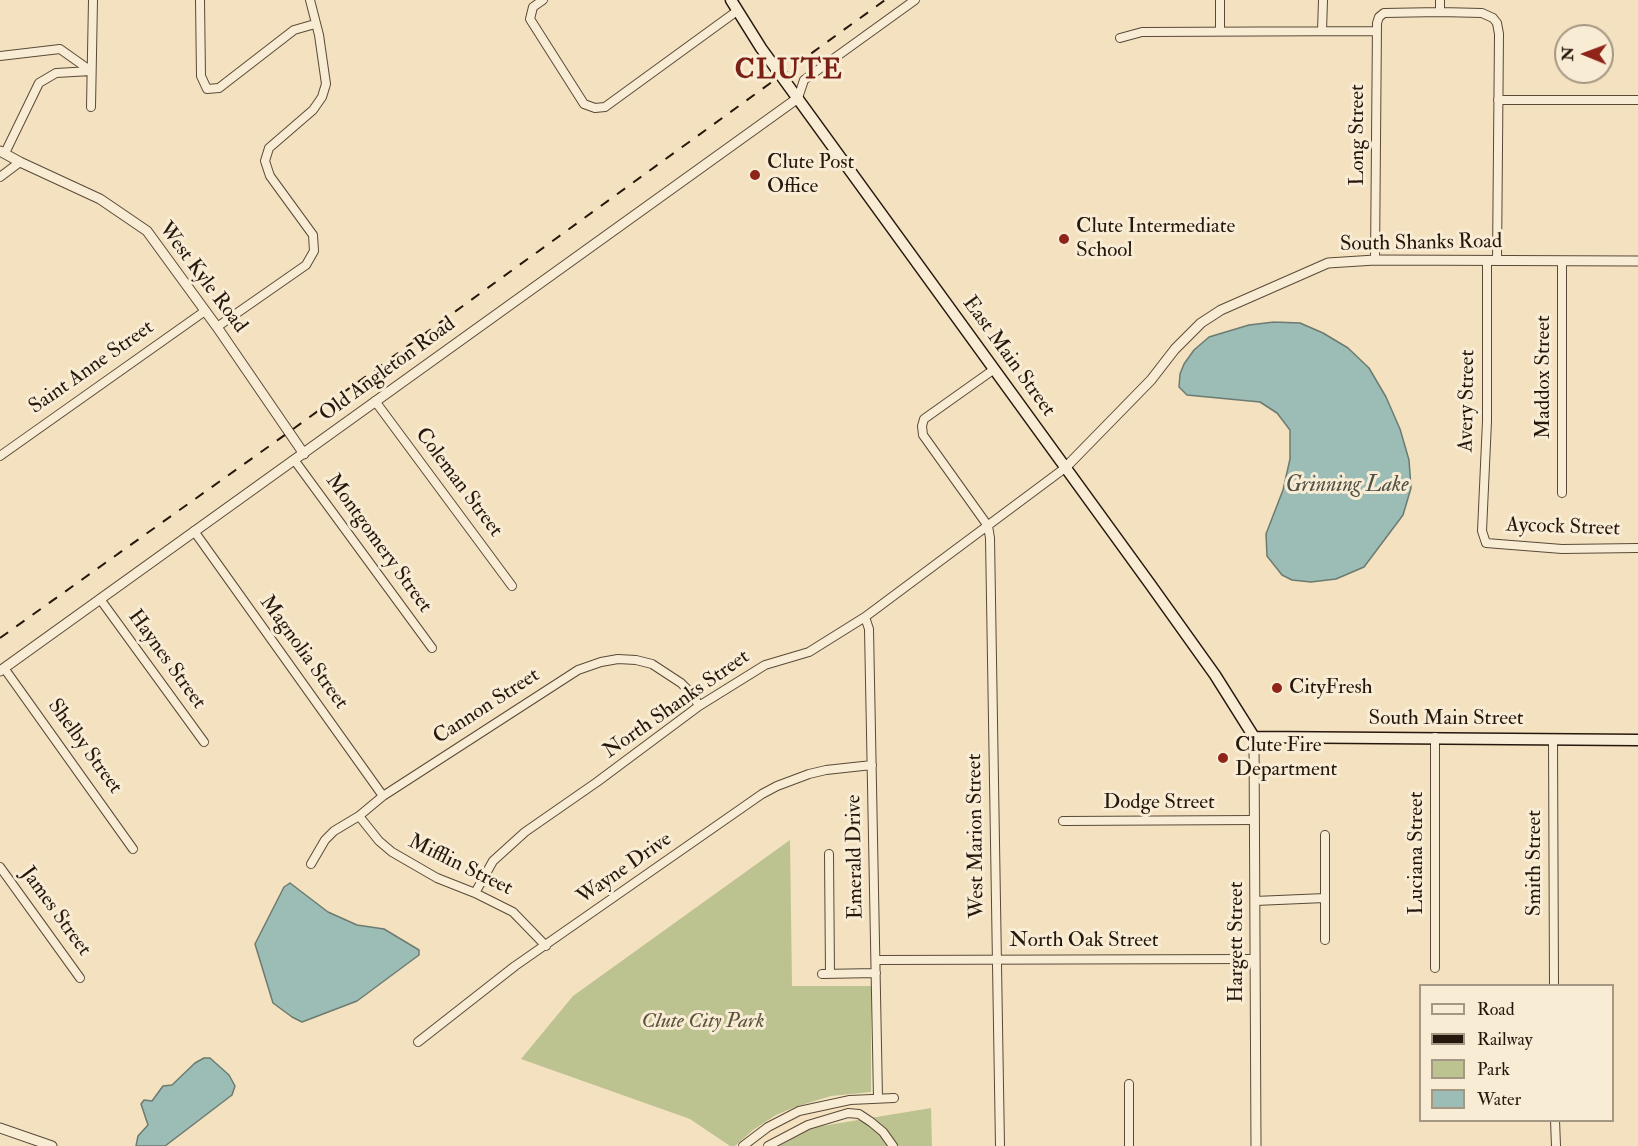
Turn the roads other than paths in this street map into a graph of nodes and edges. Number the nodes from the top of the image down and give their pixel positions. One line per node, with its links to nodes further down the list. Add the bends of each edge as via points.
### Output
1 (93, 0): 18 (street)
2 (200, 0): 12 (street, via 201,76 207,89 219,88 294,30)
3 (310, 0): 12 (street)
4 (543, 0): 10 (street, via 533,7 530,19 584,104 595,108 605,108)
5 (730, 0): 10 (main road, East Main Street)
6 (915, 0): 19 (street, via 804,80)
7 (1220, 0): 13 (street)
8 (1323, 0): 14 (street)
9 (1440, 0): 11 (street)
10 (737, 11): 19 (main road, East Main Street)
11 (1440, 12): 15 (street, Long Street, via 1384,13 1379,17); 20 (street, Avery Street, via 1482,13 1497,23)
12 (315, 24): 31 (street, via 326,84 322,97 313,110 269,148 265,161 270,176 313,235 314,251 306,265)
13 (1220, 31): 14 (street); 16 (street, via 1142,32)
14 (1322, 31): 15 (street)
15 (1377, 31): 26 (street, Long Street)
16 (1120, 38)
17 (0, 57): 18 (street, via 60,49)
18 (91, 71): 22 (street); 23 (street, via 56,73 39,83)
19 (798, 98): 32 (main road, East Main Street); 33 (street, Old Angleton Road)
20 (1498, 100): 21 (street); 27 (street, Avery Street)
21 (1638, 100)
22 (91, 106)
23 (2, 152): 24 (street, West Kyle Road)
24 (20, 162): 25 (street); 30 (street, West Kyle Road, via 100,199 147,231)
25 (0, 177)
26 (1375, 260): 27 (street, South Shanks Road); 37 (street, South Shanks Road, via 1328,263 1201,322)
27 (1492, 260): 28 (street, South Shanks Road); 41 (street, Avery Street, via 1482,531)
28 (1562, 261): 29 (street, South Shanks Road); 38 (street, Maddox Street)
29 (1638, 261)
30 (205, 311): 31 (street, West Kyle Road); 35 (street, Saint Anne Street)
31 (217, 327): 34 (street, West Kyle Road)
32 (993, 370): 37 (main road, East Main Street); 39 (street, via 924,419 922,426 923,435)
33 (375, 402): 34 (street, Old Angleton Road); 43 (street, Coleman Street)
34 (304, 454): 36 (street, Old Angleton Road)
35 (0, 456)
36 (295, 461): 40 (street, Old Angleton Road); 46 (street, Montgomery Street)
37 (1065, 468): 39 (street, North Shanks Street); 49 (main road, East Main Street, via 1215,675)
38 (1562, 493)
39 (988, 526): 45 (street, North Shanks Street); 69 (street, West Marion Street)
40 (194, 531): 44 (street, Old Angleton Road); 55 (street, Magnolia Street)
41 (1486, 543): 42 (street, Aycock Street, via 1562,549)
42 (1638, 548)
43 (512, 586)
44 (100, 599): 47 (street, Old Angleton Road); 53 (street, Haynes Street)
45 (864, 617): 48 (street, North Shanks Street, via 809,652 765,665); 54 (street, Emerald Drive, via 869,629)
46 (432, 648)
47 (2, 669): 60 (street, Shelby Street)
48 (699, 706): 55 (street, Cannon Street, via 681,683 652,664 618,659 602,662 578,670); 64 (street, North Shanks Street, via 525,832 493,861)
49 (1254, 737): 50 (main road, South Main Street); 57 (street, Hargett Street)
50 (1436, 737): 51 (main road, South Main Street); 72 (street, Luciana Street)
51 (1553, 739): 52 (main road, South Main Street); 75 (street, Smith Street)
52 (1638, 740)
53 (204, 742)
54 (872, 765): 68 (street, Wayne Drive, via 809,774 762,794); 71 (street, Emerald Drive)
55 (383, 796): 56 (street, Cannon Street)
56 (359, 816): 62 (street, Cannon Street, via 334,831); 64 (street, Mifflin Street, via 379,841 406,862)
57 (1254, 820): 58 (street, Dodge Street); 66 (street, Hargett Street)
58 (1064, 821)
59 (1325, 835): 65 (street)
60 (134, 849)
61 (829, 854): 73 (street, via 826,974)
62 (311, 864)
63 (0, 867): 74 (street, James Street)
64 (475, 893): 68 (street, Mifflin Street, via 513,912)
65 (1325, 898): 66 (street); 67 (street)
66 (1255, 901): 70 (street, Hargett Street)
67 (1325, 940)
68 (546, 946): 76 (street, Wayne Drive)
69 (997, 958): 70 (street, North Oak Street); 71 (street, North Oak Street); 86 (street, West Marion Street)
70 (1255, 959): 88 (street, Hargett Street)
71 (876, 960): 73 (street, Emerald Drive)
72 (1435, 968)
73 (876, 973): 78 (street, Emerald Drive)
74 (81, 978)
75 (1554, 984)
76 (418, 1042)
77 (1129, 1084): 87 (street)
78 (878, 1098): 79 (street); 83 (street, via 841,1101 799,1111 768,1126)
79 (894, 1098)
80 (1555, 1122): 89 (street)
81 (0, 1128): 82 (street)
82 (52, 1146)
83 (743, 1146)
84 (768, 1146): 85 (street, via 808,1125 848,1113 859,1114 871,1122)
85 (893, 1146)
86 (1000, 1146)
87 (1129, 1146)
88 (1256, 1146)
89 (1556, 1146)

